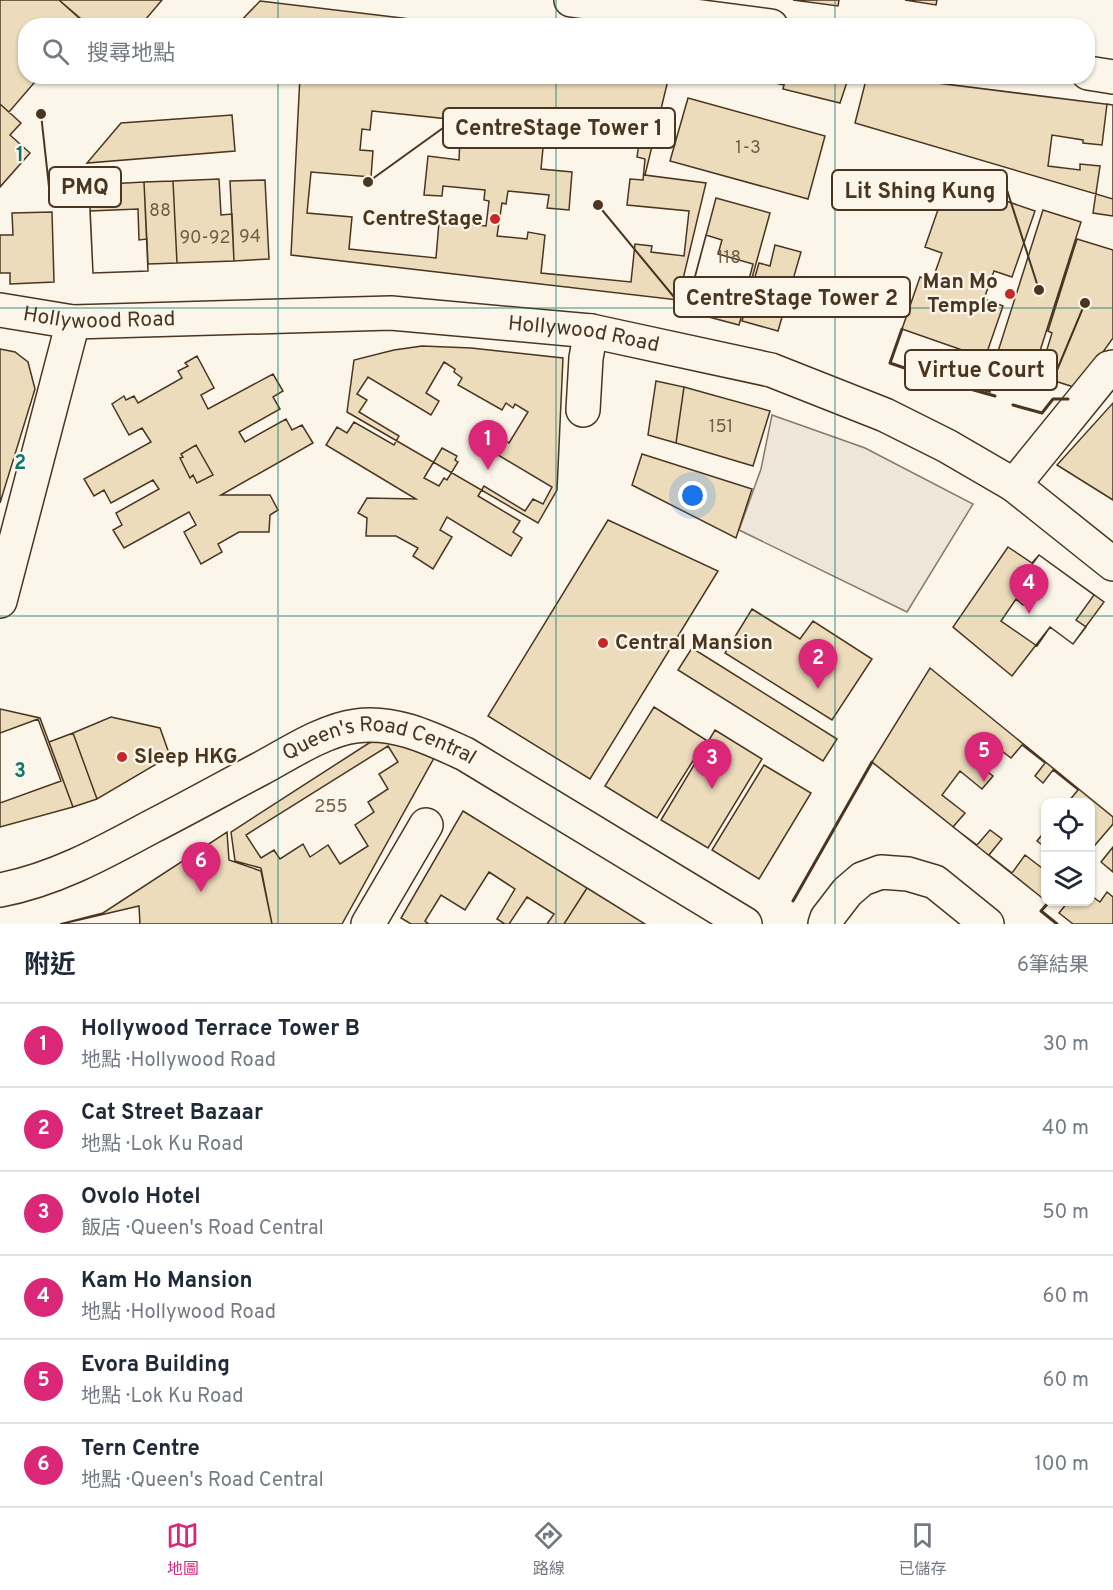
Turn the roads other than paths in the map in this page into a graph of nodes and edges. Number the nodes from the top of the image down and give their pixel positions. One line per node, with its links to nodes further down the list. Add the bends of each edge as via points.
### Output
1 (563, 0): 3 (street)
2 (571, 0): 4 (street)
3 (562, 18)
4 (709, 18)
5 (1095, 74): 6 (street)
6 (1113, 76)
7 (0, 310): 8 (street, Hollywood Road)
8 (73, 322): 9 (street, Hollywood Road, via 391,313); 14 (street)
9 (591, 331): 11 (street); 12 (street, Hollywood Road, via 771,370 885,415)
10 (1113, 367): 12 (street)
11 (583, 410)
12 (1014, 485): 13 (street, Hollywood Road)
13 (1113, 564)
14 (0, 601)
15 (426, 825): 17 (street)
16 (0, 890): 18 (street, Queen's Road Central, via 43,879 98,856 323,737 356,726 382,726 433,739 465,754)
17 (368, 924)
18 (745, 924)
19 (825, 924): 20 (street, via 847,892 862,879 881,872 908,874 934,882)
20 (987, 924)

